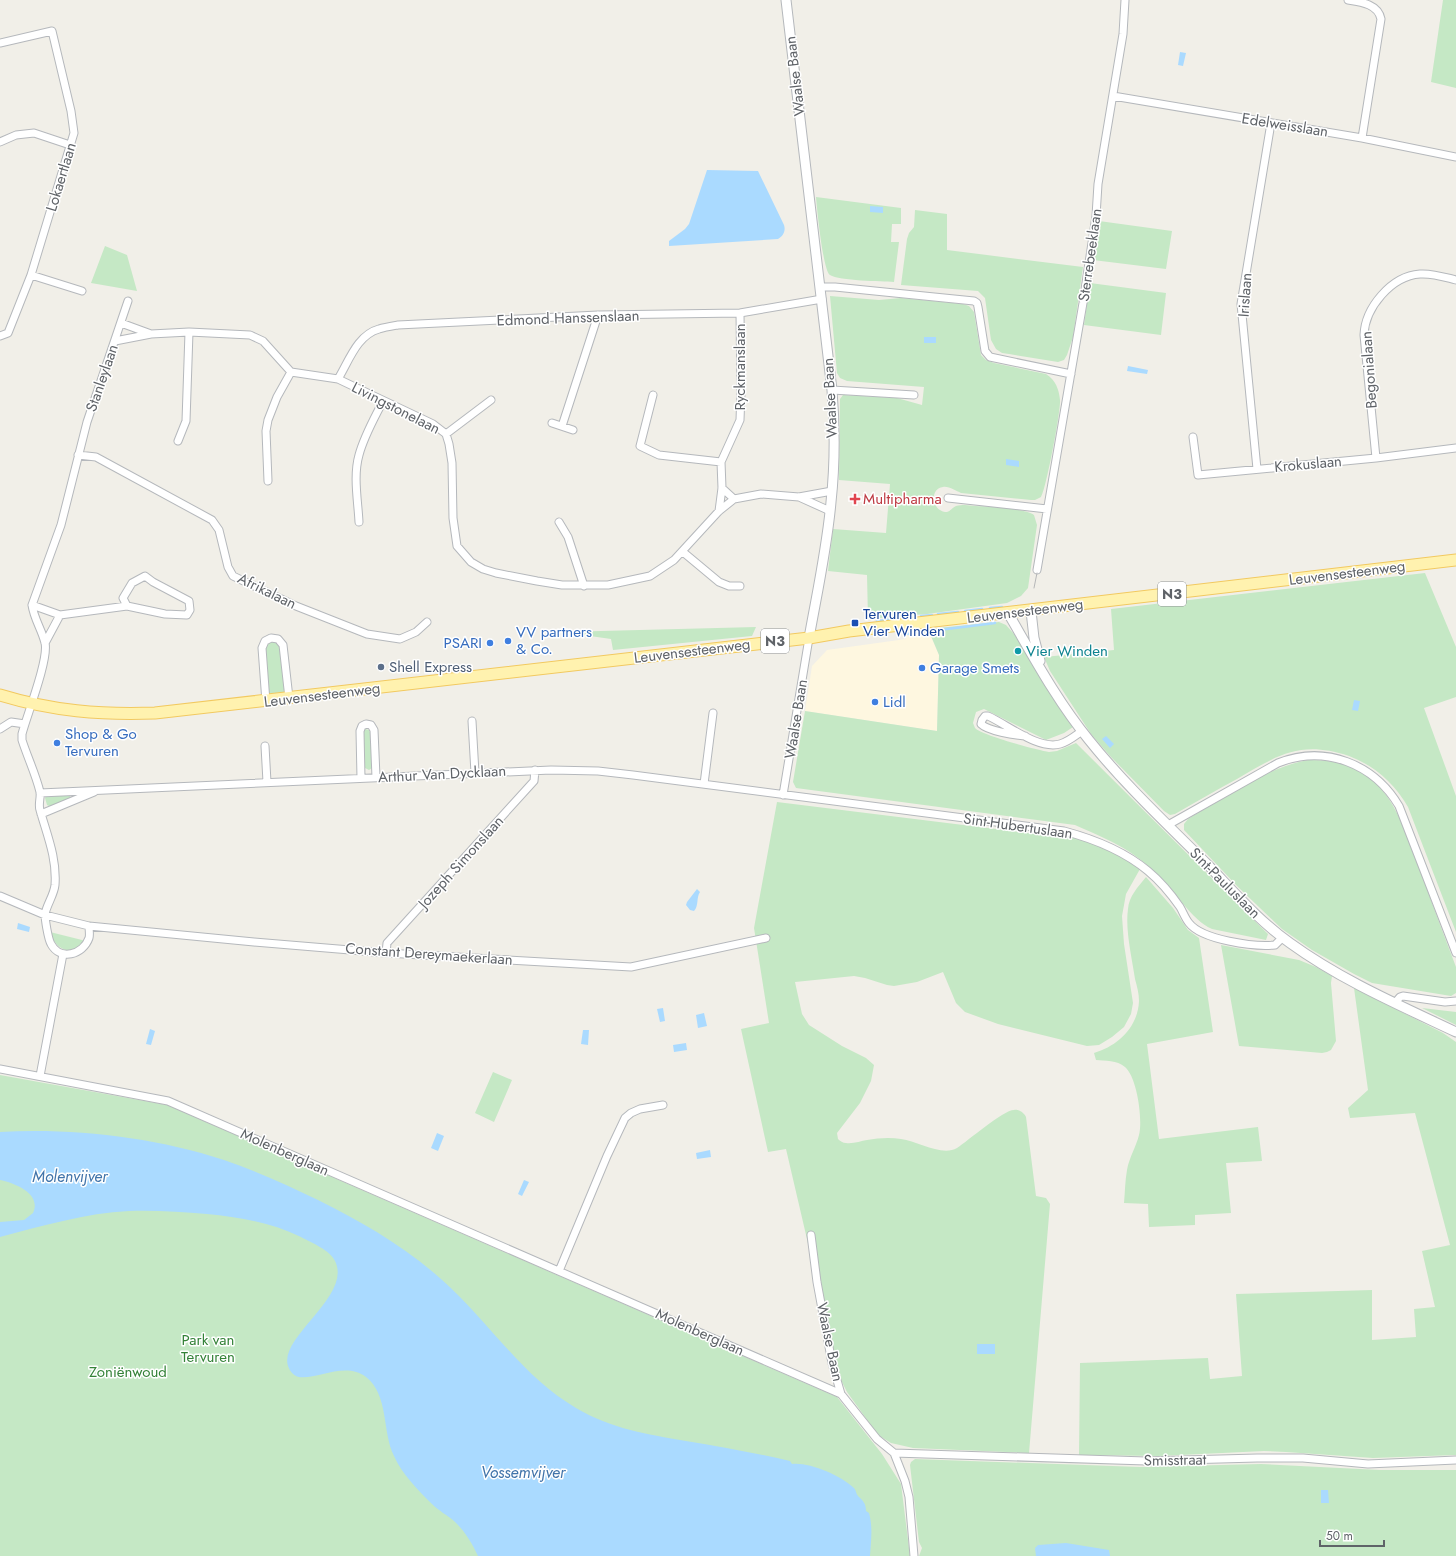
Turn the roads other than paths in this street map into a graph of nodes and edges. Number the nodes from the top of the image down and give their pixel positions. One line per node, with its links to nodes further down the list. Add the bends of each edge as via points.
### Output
1 (786, 0): 13 (street, Waalse Baan)
2 (1125, 0): 5 (street, Sterrebeeklaan, via 1123,34)
3 (1348, 0): 7 (street, via 1372,6 1382,19)
4 (0, 43): 9 (street, Lokaertlaan, via 52,31 71,111 74,133)
5 (1113, 96): 6 (street, Edelweisslaan); 25 (street, Sterrebeeklaan)
6 (1271, 123): 7 (street, Edelweisslaan); 42 (street, Irislaan, via 1241,304)
7 (1362, 138): 10 (street, Edelweisslaan)
8 (0, 142): 9 (street, via 16,135 34,133)
9 (70, 145): 11 (street, Lokaertlaan)
10 (1456, 157)
11 (31, 275): 14 (street); 22 (street, Lokaertlaan, via 8,333)
12 (1456, 280): 40 (street, Begonialaan, via 1427,274 1406,278 1383,293 1367,318 1364,336)
13 (820, 287): 15 (street, Waalse Baan); 25 (street, via 974,301 977,303 985,351 990,357)
14 (82, 291)
15 (822, 299): 17 (street, Edmond Hanssenslaan); 27 (street, Waalse Baan)
16 (128, 301): 19 (street, Stanleylaan)
17 (740, 313): 18 (street, Edmond Hanssenslaan); 41 (street, Ryckmanslaan, via 740,420)
18 (598, 315): 26 (street, Edmond Hanssenslaan, via 398,325 378,329 366,335 360,342); 33 (street)
19 (121, 323): 21 (street); 23 (street, Stanleylaan)
20 (189, 332): 21 (street); 24 (street, via 250,335 263,341); 37 (street, via 186,421)
21 (151, 334): 23 (street)
22 (0, 336)
23 (115, 341): 39 (street, Stanleylaan)
24 (291, 372): 26 (street, Livingstonelaan); 43 (street, via 268,420)
25 (1071, 374): 49 (street, Sterrebeeklaan)
26 (338, 379): 31 (street, Livingstonelaan)
27 (832, 390): 29 (street); 45 (street, Waalse Baan)
28 (653, 395): 41 (street, via 640,446 659,455)
29 (914, 395)
30 (491, 400): 35 (street)
31 (383, 401): 35 (street, Livingstonelaan, via 433,424); 52 (street, via 358,456 356,480)
32 (552, 423): 33 (street)
33 (562, 426): 34 (street)
34 (573, 430)
35 (446, 434): 57 (street, Livingstonelaan, via 452,463 453,518 457,546 471,562 496,573)
36 (1193, 437): 42 (street, Krokuslaan, via 1198,475)
37 (178, 441)
38 (1456, 448): 40 (street, Krokuslaan)
39 (78, 455): 59 (street, Stanleylaan, via 61,525); 64 (street, Afrikalaan, via 96,457 212,520 219,530 228,567 233,576 296,606 367,634 400,639 416,632)
40 (1376, 458): 42 (street, Krokuslaan)
41 (721, 462): 44 (street, Ryckmanslaan)
42 (1257, 469)
43 (268, 481)
44 (722, 488): 48 (street); 50 (street, Ryckmanslaan)
45 (832, 491): 46 (street, Livingstonelaan); 51 (street, Waalse Baan)
46 (799, 497): 48 (street, Livingstonelaan, via 761,494); 51 (street, Livingstonelaan)
47 (948, 498): 49 (street)
48 (734, 499): 50 (street, Livingstonelaan)
49 (1047, 510): 56 (street, Sterrebeeklaan)
50 (719, 511): 54 (street, Livingstonelaan)
51 (830, 511): 65 (street, Waalse Baan)
52 (359, 522)
53 (559, 522): 57 (street, via 568,537)
54 (683, 552): 57 (street, Livingstonelaan, via 650,576 608,585); 58 (street, via 719,582 729,586)
55 (1456, 560): 61 (main road, Leuvensesteenweg / N3)
56 (1037, 570)
57 (584, 586)
58 (740, 586)
59 (32, 605): 63 (street); 66 (street, via 34,618)
60 (127, 606): 60 (street, via 165,614 187,615 190,610 189,601 145,576 132,583 123,598); 63 (street)
61 (1031, 611): 62 (main road, Leuvensesteenweg / N3); 67 (street, Sint-Pauluslaan, via 1036,648)
62 (1008, 613): 65 (main road, Leuvensesteenweg / N3); 67 (street, Sint-Pauluslaan)
63 (60, 615): 66 (street)
64 (427, 622)
65 (809, 638): 69 (main road, Leuvensesteenweg / N3); 87 (street, Waalse Baan)
66 (45, 643): 71 (street, via 44,659)
67 (1044, 674): 76 (street, Sint-Pauluslaan)
68 (0, 695): 71 (main road, Leuvensesteenweg / N3)
69 (289, 698): 70 (main road, Leuvensesteenweg / N3); 70 (street, via 283,645 278,639 271,638 264,641 262,648)
70 (266, 702): 71 (main road, Leuvensesteenweg / N3, via 129,714 76,711)
71 (31, 704): 74 (street)
72 (713, 713): 84 (street)
73 (472, 721): 80 (street)
74 (24, 724): 75 (street, via 11,722); 86 (street, via 22,740)
75 (0, 729)
76 (1082, 731): 77 (street, via 1056,745 1044,744); 89 (street, Sint-Pauluslaan)
77 (1025, 736): 77 (street, via 988,716 982,720 981,724 985,727)
78 (265, 746): 83 (street)
79 (535, 770): 80 (street, Arthur Van Dycklaan); 84 (street, Arthur Van Dycklaan, via 598,771); 95 (street, Jozeph Simonslaan, via 534,781 387,943)
80 (474, 773): 81 (street, Arthur Van Dycklaan)
81 (376, 777): 82 (street, Arthur Van Dycklaan); 82 (street, via 374,730 371,725 366,724 360,731)
82 (361, 778): 83 (street, Arthur Van Dycklaan)
83 (267, 782): 85 (street, Arthur Van Dycklaan)
84 (704, 784): 87 (street, Arthur Van Dycklaan)
85 (100, 790): 86 (street, Arthur Van Dycklaan); 88 (street, Arthur Van Dycklaan)
86 (40, 792): 88 (street)
87 (783, 794): 94 (street, Sint-Hubertuslaan, via 1064,831 1088,837 1130,857 1147,871 1164,886 1189,923 1201,933 1260,946 1275,945)
88 (41, 814): 91 (street, via 55,865 54,887)
89 (1168, 825): 94 (street, Sint-Pauluslaan); 96 (street, via 1278,763 1297,756 1316,755 1353,765 1386,786 1399,806)
90 (0, 896): 91 (street, Constant Dereymaekerlaan)
91 (45, 914): 92 (street, Constant Dereymaekerlaan); 97 (street, via 51,944)
92 (89, 926): 95 (street, Constant Dereymaekerlaan); 97 (street, via 90,937 80,951)
93 (766, 938): 95 (street, Constant Dereymaekerlaan, via 631,967)
94 (1282, 938): 100 (street, Sint-Pauluslaan, via 1324,966)
95 (386, 952)
96 (1456, 953)
97 (63, 954): 104 (street)
98 (1418, 998): 99 (street); 100 (street, via 1401,996); 101 (street, via 1410,1000)
99 (1456, 1001)
100 (1395, 1003): 101 (street, Sint-Pauluslaan)
101 (1406, 1008): 102 (street, Sint-Pauluslaan)
102 (1456, 1032)
103 (0, 1069): 104 (street, Molenberglaan)
104 (40, 1076): 107 (street, Molenberglaan, via 168,1101)
105 (663, 1105): 107 (street, via 640,1109 624,1118)
106 (811, 1235): 108 (street, Waalse Baan, via 822,1310)
107 (559, 1270): 108 (street, Molenberglaan)
108 (841, 1394): 109 (street, Waalse Baan, via 876,1439)
109 (894, 1453): 110 (street, Smisstraat, via 1146,1461 1295,1458 1368,1464); 111 (street, via 905,1481)
110 (1456, 1460)
111 (914, 1556)

